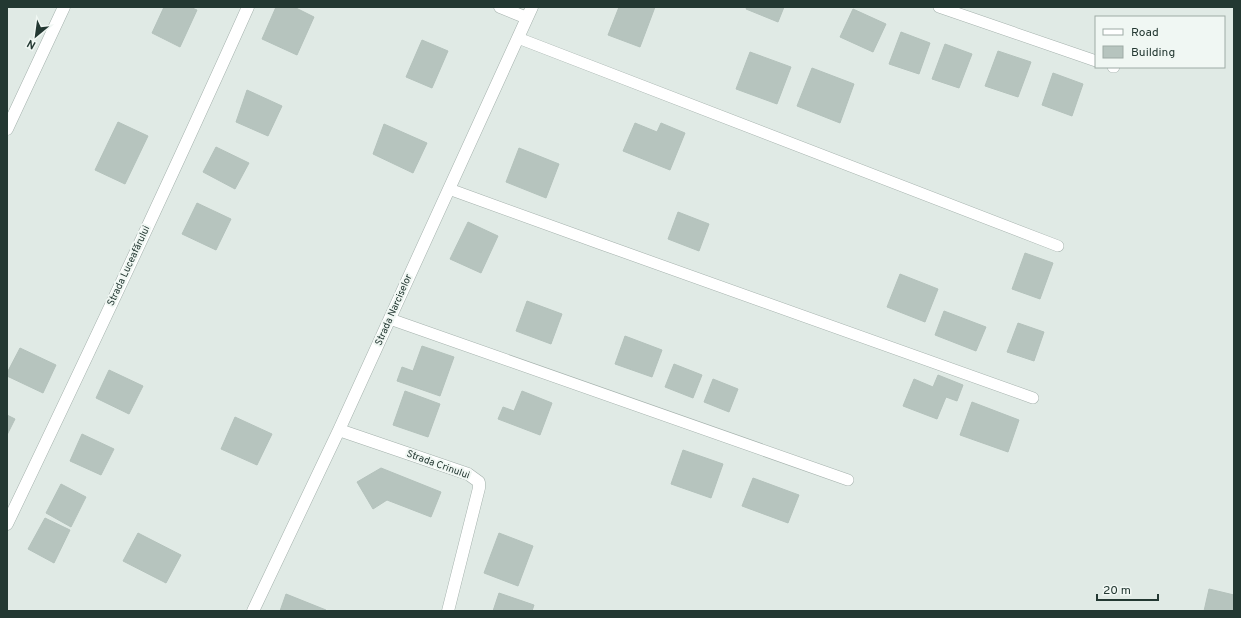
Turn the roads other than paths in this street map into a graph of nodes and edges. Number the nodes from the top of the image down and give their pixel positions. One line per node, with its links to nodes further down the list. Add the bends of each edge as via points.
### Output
1 (64, 7): 9 (street)
2 (248, 7): 16 (street, Strada Luceafărului)
3 (500, 7): 6 (street)
4 (532, 7): 6 (street, Strada Narciselor)
5 (939, 7): 8 (lane)
6 (527, 18): 7 (street, Strada Narciselor)
7 (518, 38): 10 (street, Strada Narciselor); 11 (lane)
8 (1095, 61)
9 (7, 129)
10 (449, 189): 12 (street, Strada Narciselor); 13 (lane)
11 (1058, 246)
12 (390, 319): 14 (street, Strada Narciselor); 15 (lane)
13 (1033, 398)
14 (340, 430): 17 (street, Strada Narciselor); 18 (street, Strada Crinului, via 468,474 479,482)
15 (848, 480)
16 (7, 524)
17 (252, 611)
18 (448, 611)

